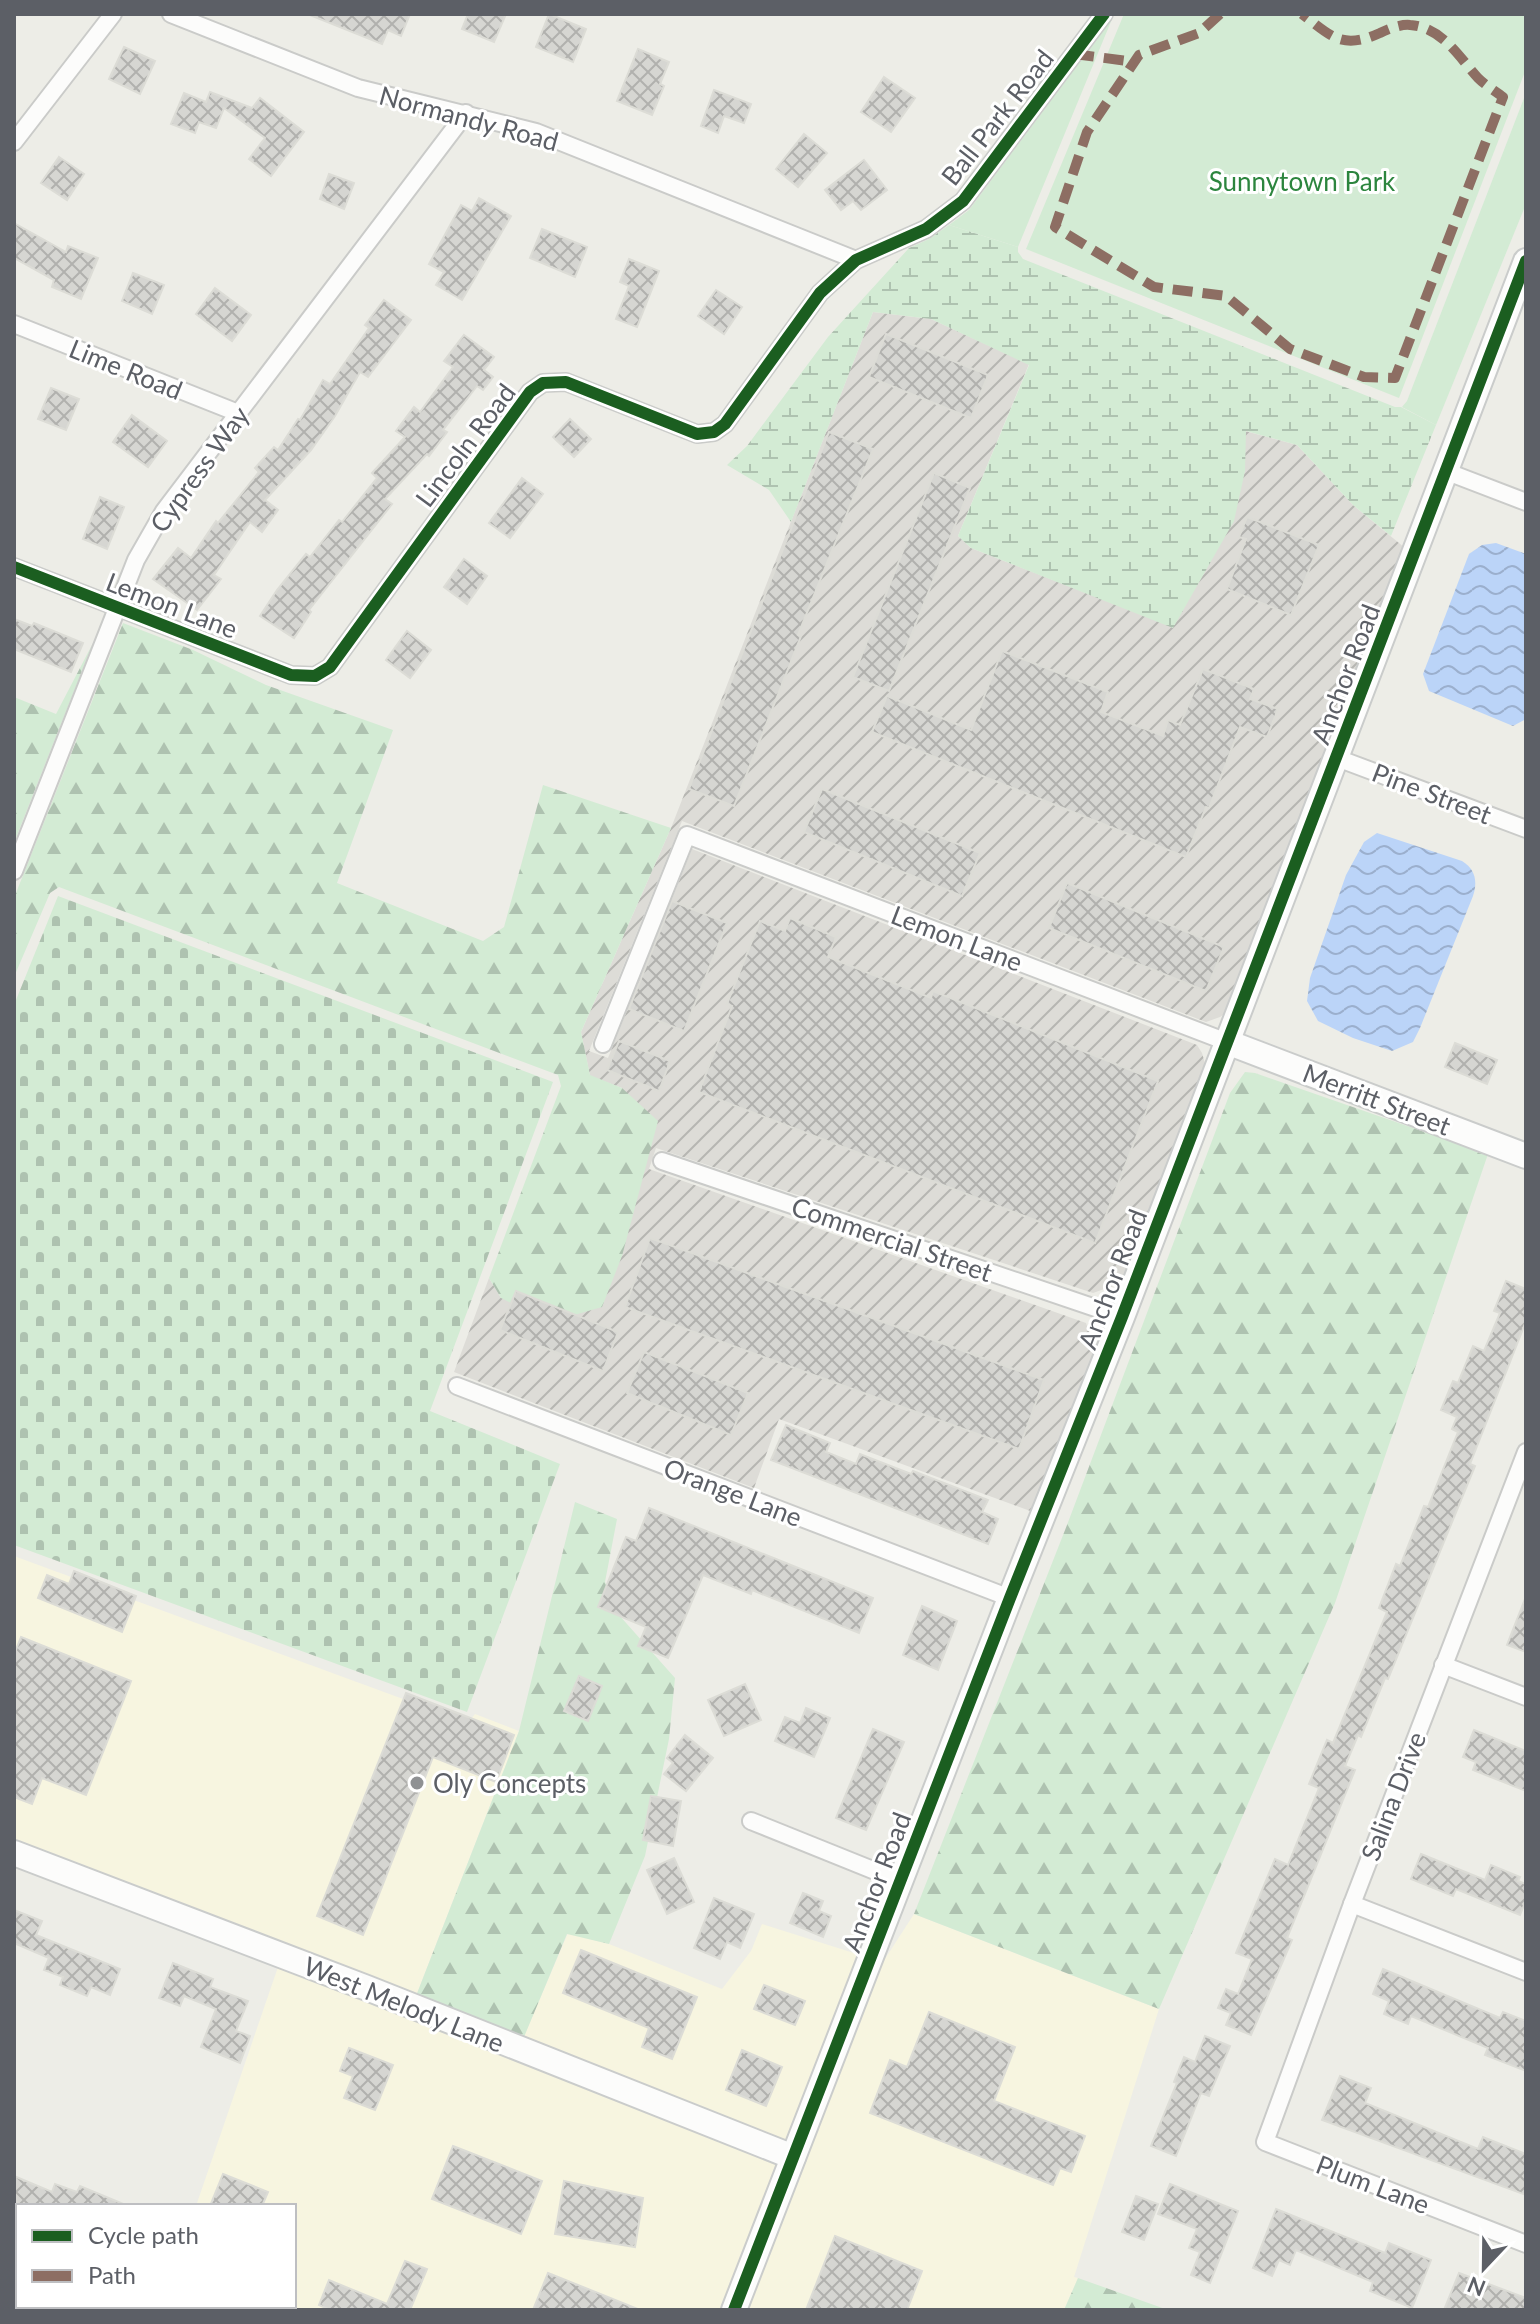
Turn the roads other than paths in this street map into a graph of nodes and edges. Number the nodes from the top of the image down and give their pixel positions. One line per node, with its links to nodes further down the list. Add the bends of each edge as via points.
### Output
1 (113, 14): 5 (street)
2 (171, 14): 4 (street, Normandy Road, via 358,88)
3 (1104, 14): 6 (street, Ball Park Road, via 963,201 926,229)
4 (466, 113): 6 (street, Normandy Road, via 536,132); 9 (street, Cypress Way)
5 (14, 142)
6 (856, 260): 10 (street, Ball Park Road, via 820,293)
7 (1526, 261): 11 (street, Anchor Road)
8 (14, 324): 9 (street, Lime Road)
9 (238, 413): 14 (street, Cypress Way, via 164,511 136,560)
10 (714, 432): 15 (street, Lincoln Road, via 697,434 566,382 543,383 530,392 330,667)
11 (1445, 471): 12 (street); 16 (street, Anchor Road)
12 (1526, 502)
13 (14, 567): 14 (street, Lemon Lane)
14 (118, 608): 15 (street, Lemon Lane, via 291,675); 18 (street, Cypress Way)
15 (315, 676)
16 (1337, 758): 17 (street, Pine Street); 19 (street, Anchor Road)
17 (1526, 829)
18 (14, 871)
19 (1227, 1042): 20 (street, Lemon Lane, via 687,835); 21 (street, Merritt Street); 23 (street, Anchor Road)
20 (603, 1044)
21 (1526, 1156)
22 (662, 1161): 23 (street, Commercial Street)
23 (1122, 1317): 26 (street, Anchor Road)
24 (457, 1386): 26 (street, Orange Lane)
25 (1526, 1452): 27 (street, Salina Drive)
26 (1010, 1598): 31 (street, Anchor Road)
27 (1443, 1665): 28 (street); 32 (street, Salina Drive)
28 (1526, 1697)
29 (751, 1821): 31 (street)
30 (14, 1853): 35 (street, West Melody Lane)
31 (900, 1881): 35 (street, Anchor Road)
32 (1352, 1904): 33 (street); 34 (street, Salina Drive)
33 (1526, 1972)
34 (1265, 2142): 36 (street, Plum Lane)
35 (793, 2157): 37 (street, Anchor Road)
36 (1526, 2244)
37 (734, 2310)

